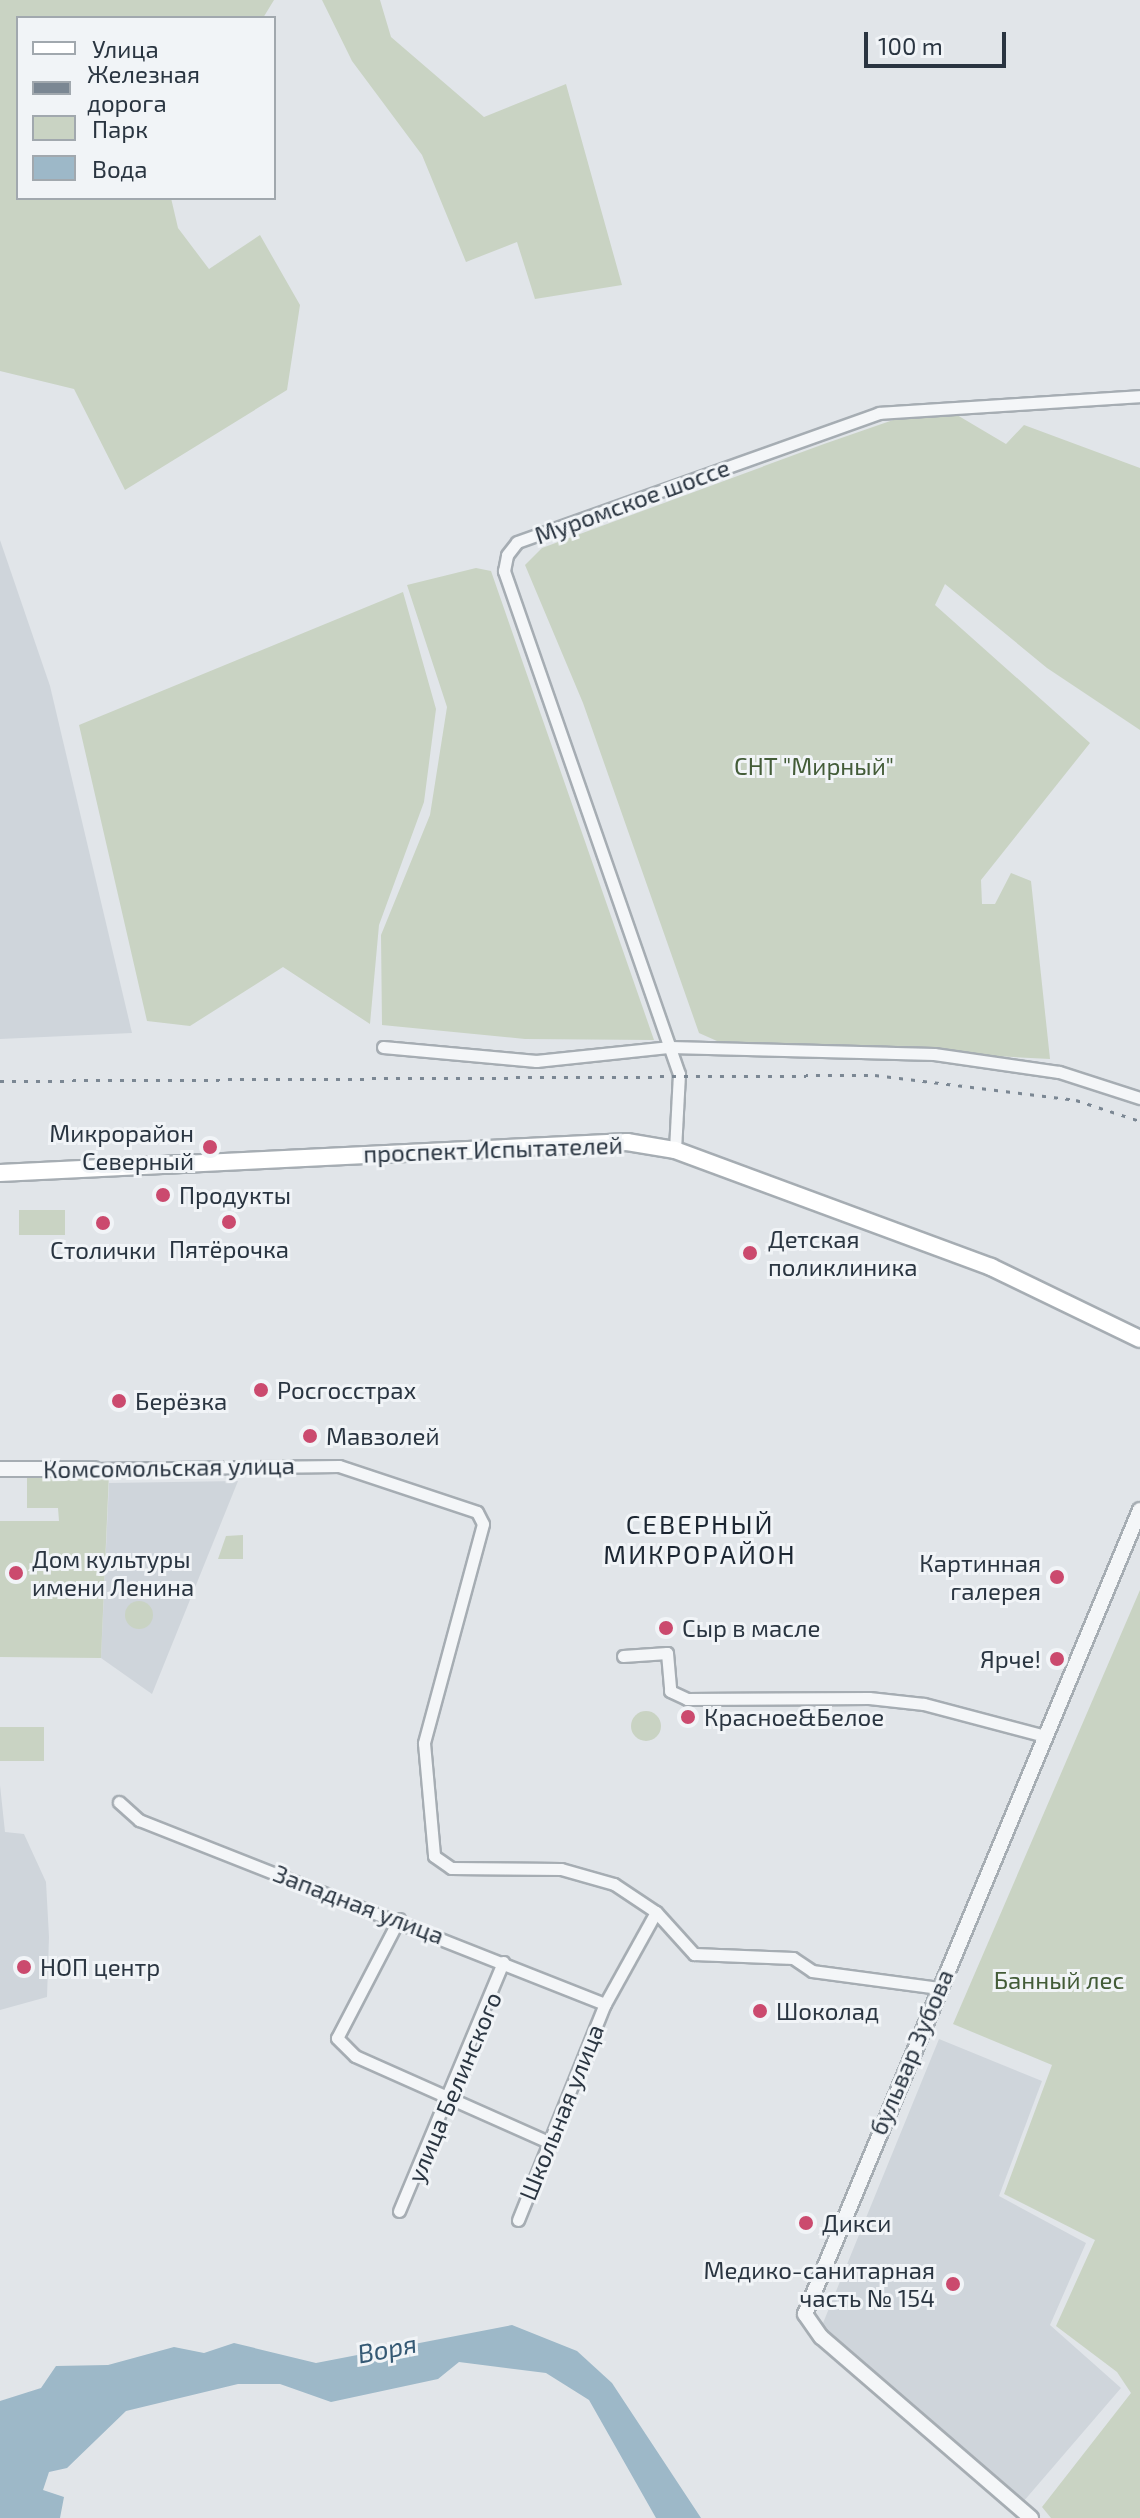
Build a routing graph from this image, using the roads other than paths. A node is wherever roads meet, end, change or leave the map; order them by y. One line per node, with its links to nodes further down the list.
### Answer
1 (1140, 396): 3 (street, Муромское шоссе)
2 (383, 1047): 3 (street)
3 (670, 1047): 4 (street); 5 (street, Муромское шоссе)
4 (1140, 1098)
5 (675, 1150): 6 (main road, проспект Испытателей); 7 (main road, проспект Испытателей)
6 (0, 1173)
7 (1140, 1339)
8 (0, 1469): 9 (street, Комсомольская улица)
9 (94, 1469): 14 (street, Комсомольская улица)
10 (1140, 1510): 12 (street, бульвар Зубова)
11 (623, 1656): 12 (street)
12 (1045, 1736): 17 (street, бульвар Зубова)
13 (119, 1802): 15 (street, Западная улица)
14 (656, 1912): 17 (street, Комсомольская улица); 18 (street, Школьная улица)
15 (399, 1919): 16 (street, Западная улица); 19 (street)
16 (503, 1962): 18 (street, Западная улица); 19 (street, улица Белинского)
17 (939, 1988): 23 (street, бульвар Зубова)
18 (605, 2004): 20 (street, Школьная улица)
19 (452, 2097): 20 (street); 21 (street, улица Белинского)
20 (548, 2142): 22 (street, Школьная улица)
21 (399, 2211)
22 (518, 2220)
23 (1031, 2518)

